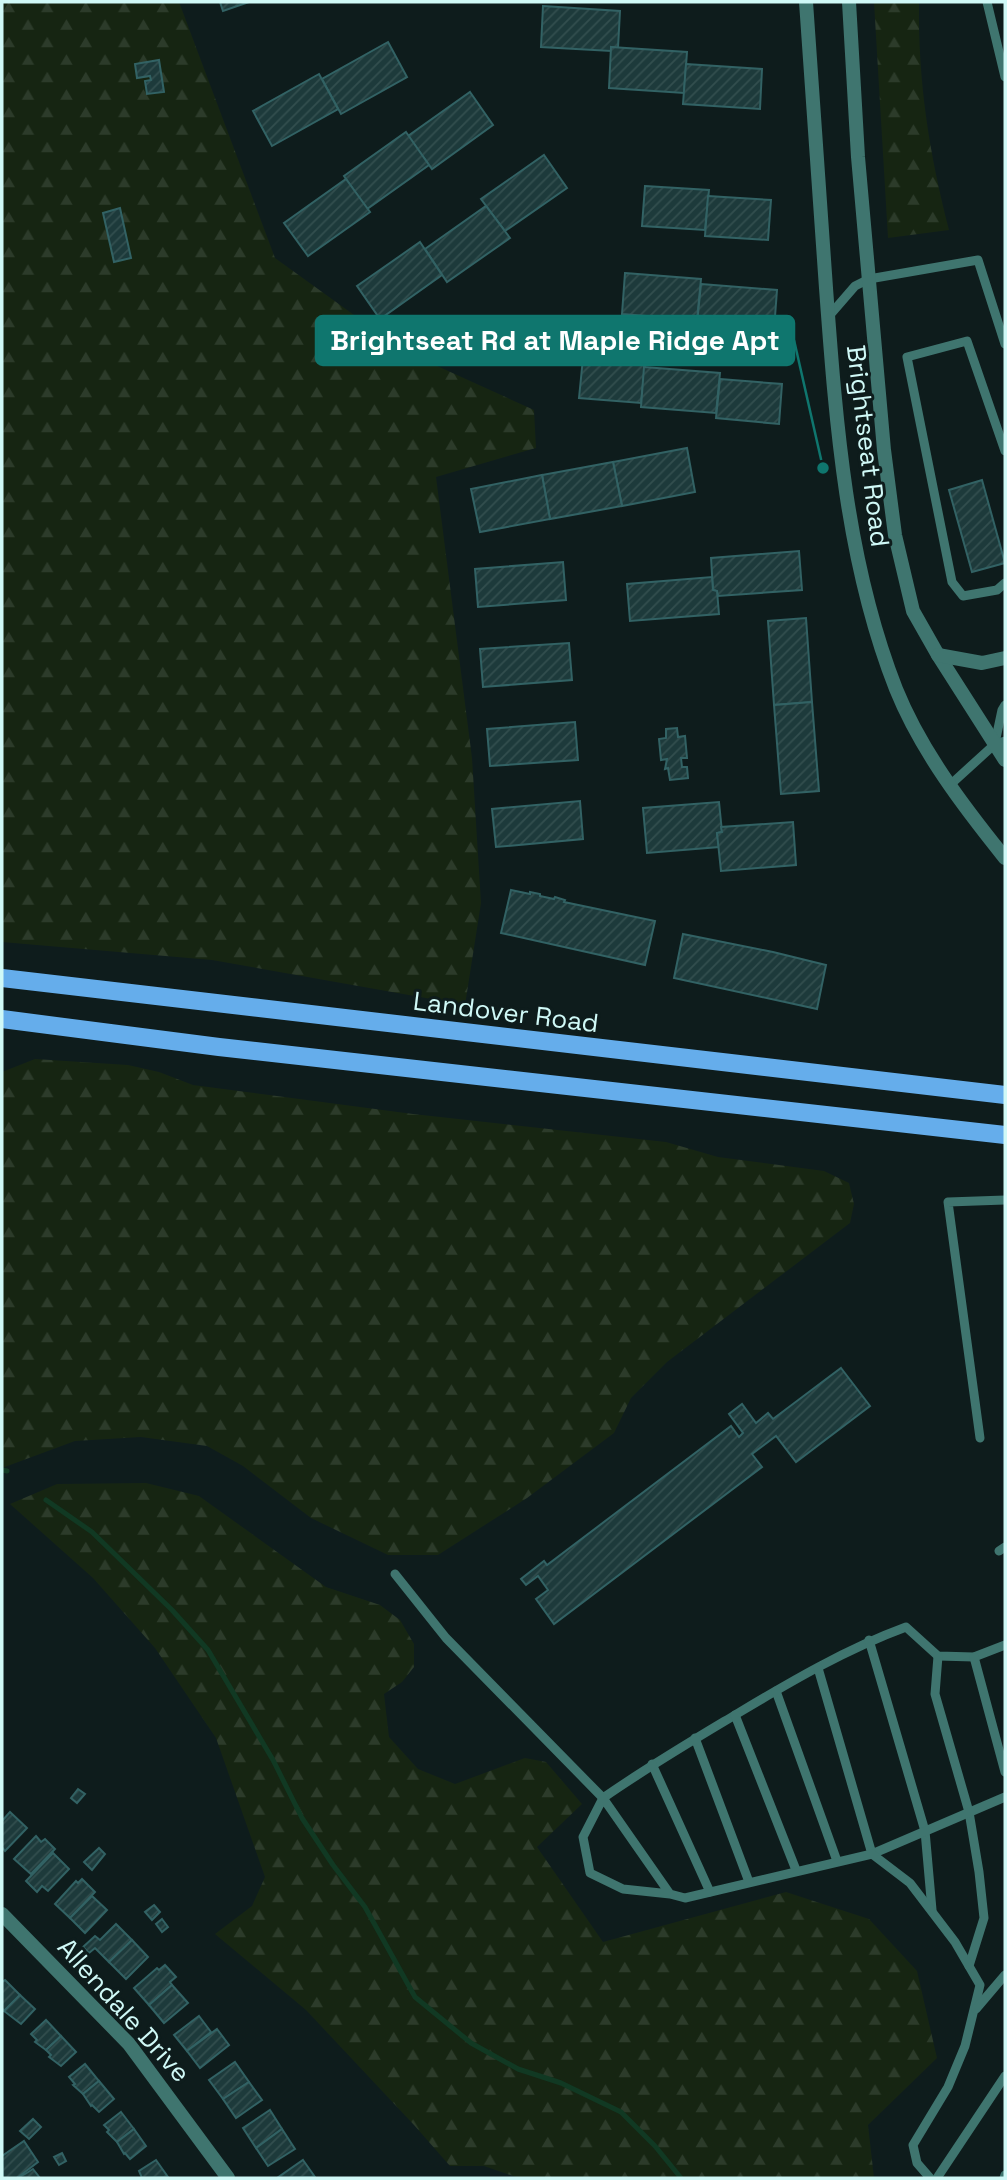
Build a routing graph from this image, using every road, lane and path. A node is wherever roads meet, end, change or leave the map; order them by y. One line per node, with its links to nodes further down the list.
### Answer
1 (806, 2): 6 (street, Brightseat Road)
2 (849, 2): 5 (street, Brightseat Road)
3 (987, 2): 4 (lane)
4 (1005, 77)
5 (869, 279): 6 (lane); 7 (lane); 10 (street, Brightseat Road)
6 (828, 317): 15 (street, Brightseat Road)
7 (1005, 344)
8 (1005, 452): 9 (lane)
9 (1005, 583)
10 (937, 655): 11 (street); 13 (street, Brightseat Road)
11 (1005, 658)
12 (1005, 705): 13 (lane)
13 (1000, 742): 14 (street, Brightseat Road); 15 (lane)
14 (1005, 760)
15 (950, 785): 16 (street, Brightseat Road)
16 (1005, 858)
17 (2, 978): 19 (main road, Landover Road)
18 (2, 1019): 20 (main road)
19 (1005, 1095)
20 (1005, 1135)
21 (1005, 1200): 22 (lane)
22 (980, 1438)
23 (395, 1574): 35 (lane)
24 (869, 1640): 26 (lane); 28 (lane); 37 (lane)
25 (1005, 1645): 27 (lane)
26 (938, 1656): 27 (lane); 36 (lane)
27 (974, 1657): 33 (lane)
28 (818, 1668): 29 (lane); 38 (lane)
29 (776, 1691): 30 (lane); 39 (lane)
30 (734, 1715): 31 (lane); 40 (lane)
31 (695, 1738): 32 (lane); 41 (lane)
32 (652, 1764): 35 (lane); 42 (lane)
33 (1005, 1772)
34 (1005, 1797): 36 (lane)
35 (603, 1798): 43 (lane); 43 (lane)
36 (968, 1812): 37 (lane); 46 (lane)
37 (925, 1831): 38 (lane); 44 (lane)
38 (872, 1854): 39 (lane); 44 (lane)
39 (836, 1861): 40 (lane)
40 (796, 1870): 41 (lane)
41 (749, 1882): 42 (lane)
42 (710, 1892): 43 (lane)
43 (670, 1894)
44 (932, 1912): 46 (lane)
45 (2, 1914): 50 (street, Allendale Drive)
46 (969, 1966): 48 (lane)
47 (1005, 1975): 48 (lane)
48 (973, 2013): 51 (lane)
49 (1005, 2076): 52 (lane)
50 (228, 2178)
51 (930, 2178)
52 (937, 2178)

